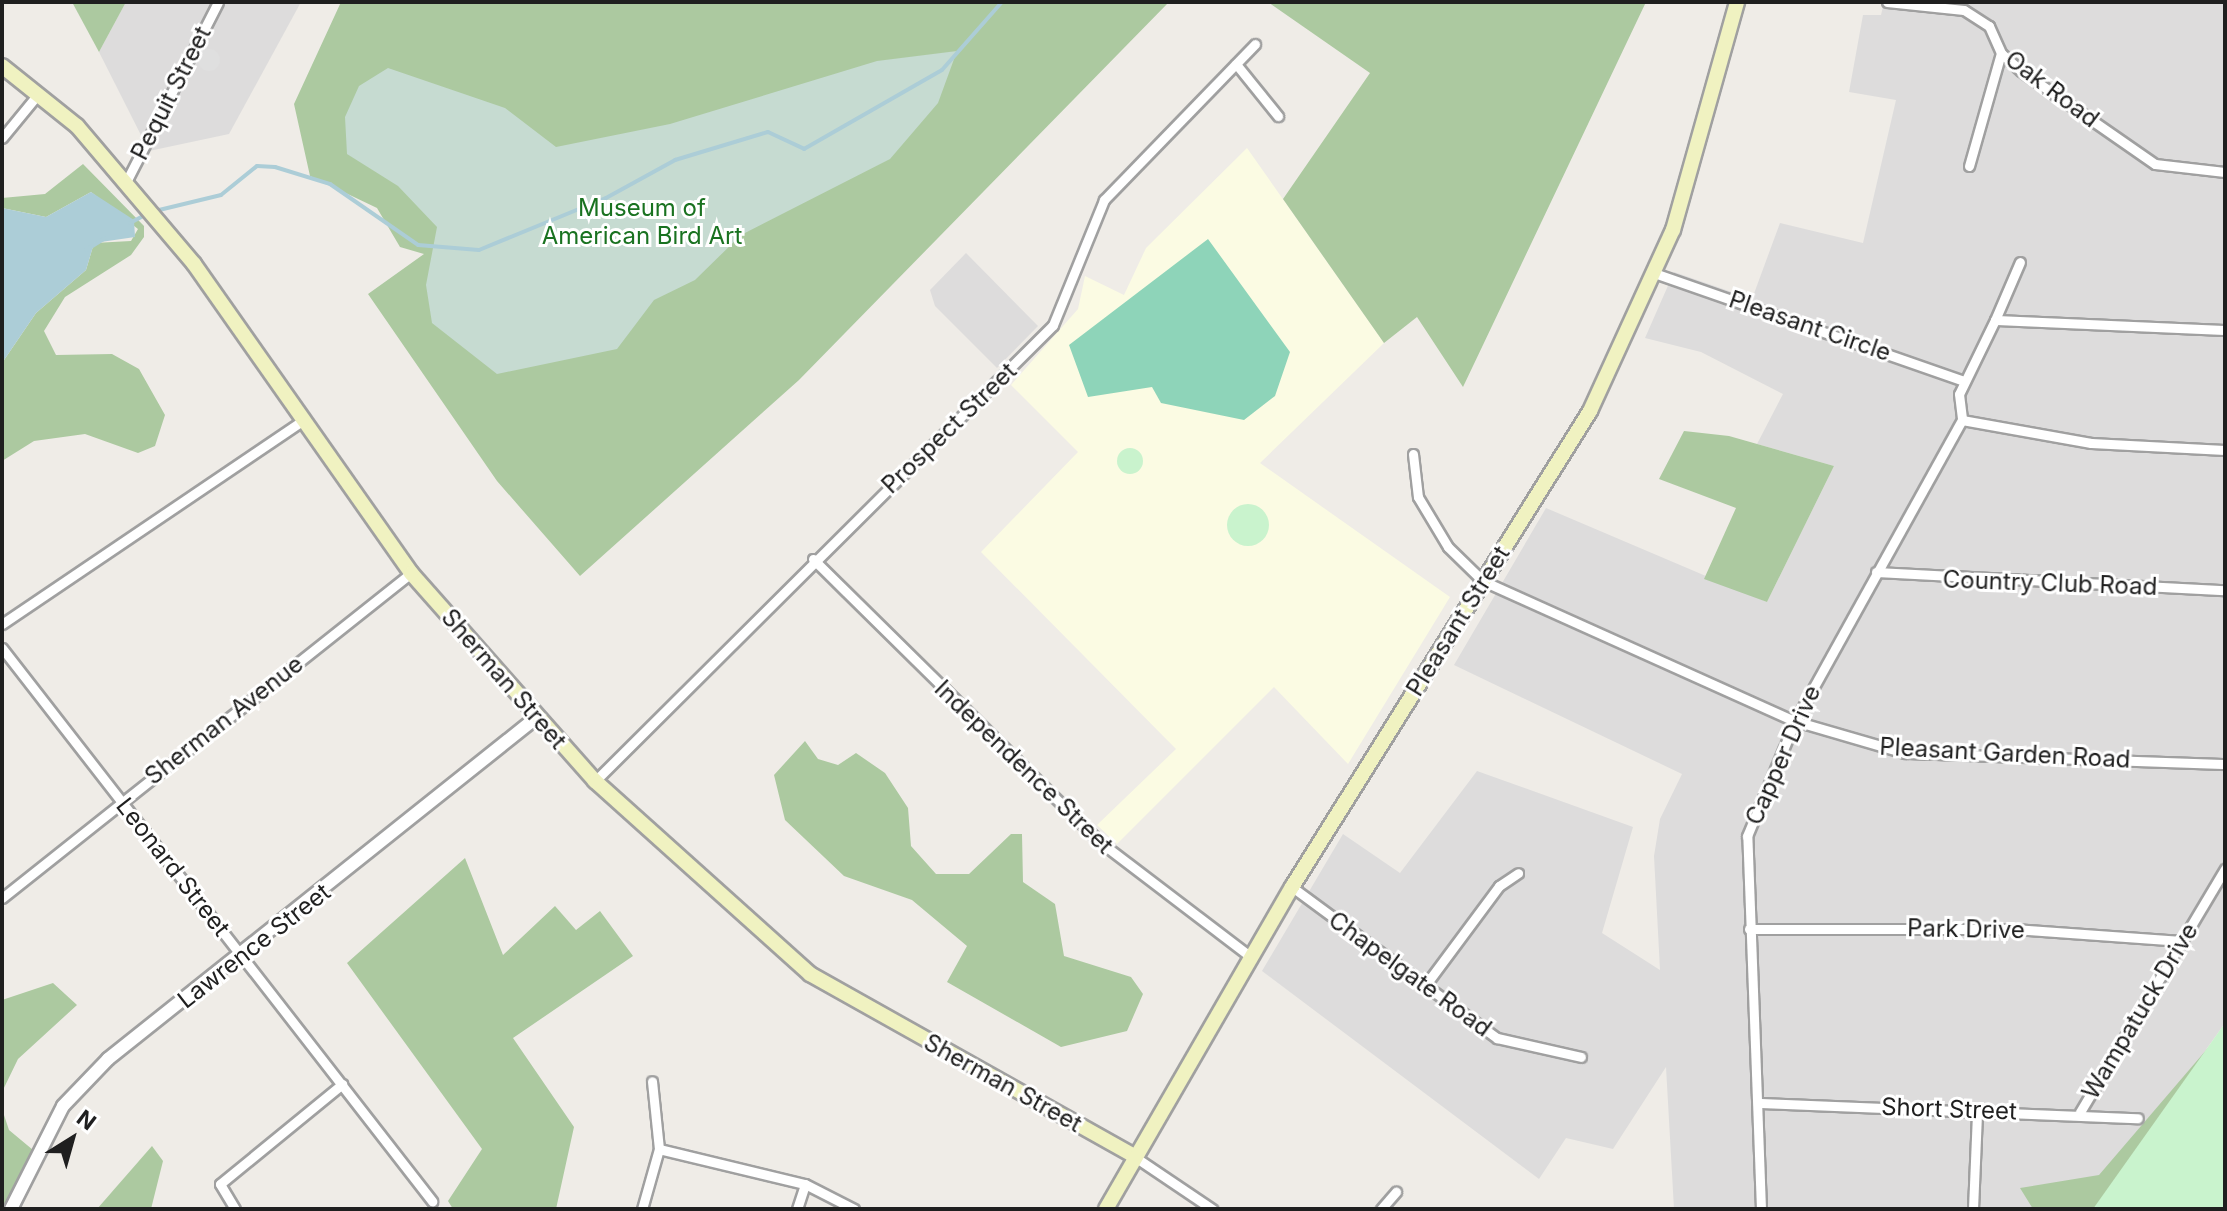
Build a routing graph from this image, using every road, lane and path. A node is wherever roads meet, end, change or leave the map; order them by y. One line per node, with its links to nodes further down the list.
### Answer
1 (218, 2): 13 (street, Pequit Street)
2 (1737, 2): 15 (main road, Pleasant Street)
3 (1887, 2): 5 (street, Oak Road)
4 (1255, 44): 6 (street, Prospect Street)
5 (2001, 53): 11 (street); 12 (street, Oak Road)
6 (1236, 64): 9 (street); 23 (street, Prospect Street)
7 (2, 66): 8 (main road, Sherman Street)
8 (39, 93): 10 (street); 13 (main road, Sherman Street)
9 (1278, 116)
10 (2, 138)
11 (1969, 166)
12 (2225, 172)
13 (125, 184): 19 (main road, Sherman Street)
14 (2020, 262): 16 (street)
15 (1657, 274): 18 (street, Pleasant Circle); 26 (main road, Pleasant Street)
16 (1995, 320): 17 (street); 18 (street)
17 (2225, 330)
18 (1961, 380): 20 (street)
19 (303, 420): 25 (main road, Sherman Street); 28 (street)
20 (1962, 420): 21 (street); 24 (street, Capper Drive)
21 (2225, 450)
22 (1413, 454): 26 (street)
23 (813, 559): 33 (street, Prospect Street); 42 (street, Independence Street)
24 (1876, 572): 27 (street, Country Club Road); 31 (street, Capper Drive)
25 (411, 573): 30 (main road, Sherman Street); 34 (street, Sherman Avenue)
26 (1483, 581): 31 (street, Pleasant Garden Road); 37 (main road, Pleasant Street)
27 (2225, 590)
28 (2, 624)
29 (2, 648): 34 (street, Leonard Street)
30 (537, 717): 33 (main road, Sherman Street); 41 (street, Lawrence Street)
31 (1795, 721): 32 (street, Pleasant Garden Road); 39 (street, Capper Drive)
32 (2225, 764)
33 (595, 781): 52 (main road, Sherman Street)
34 (122, 801): 38 (street, Sherman Avenue); 41 (street, Leonard Street)
35 (2225, 869): 40 (street, Wampatuck Drive)
36 (1518, 873): 43 (street)
37 (1292, 887): 42 (main road, Pleasant Street); 43 (street, Chapelgate Road)
38 (2, 898)
39 (1749, 929): 40 (street, Park Drive); 47 (street, Capper Drive)
40 (2182, 941): 49 (street, Wampatuck Drive)
41 (243, 956): 46 (street, Leonard Street); 56 (street, Lawrence Street)
42 (1251, 957): 52 (main road, Pleasant Street)
43 (1424, 987): 44 (street, Chapelgate Road)
44 (1581, 1057)
45 (652, 1081): 51 (street)
46 (342, 1084): 55 (street, Leonard Street); 57 (street)
47 (1759, 1103): 48 (street, Short Street); 64 (street, Capper Drive)
48 (1977, 1112): 49 (street, Short Street); 65 (street)
49 (2080, 1112): 50 (street, Short Street)
50 (2138, 1118)
51 (659, 1149): 53 (street); 58 (street)
52 (1132, 1155): 61 (main road, Pleasant Street); 62 (street)
53 (805, 1184): 59 (street); 60 (street)
54 (1396, 1192): 63 (street)
55 (432, 1201)
56 (11, 1209)
57 (235, 1209)
58 (642, 1209)
59 (797, 1209)
60 (854, 1209)
61 (1106, 1209)
62 (1212, 1209)
63 (1381, 1209)
64 (1761, 1209)
65 (1973, 1209)

